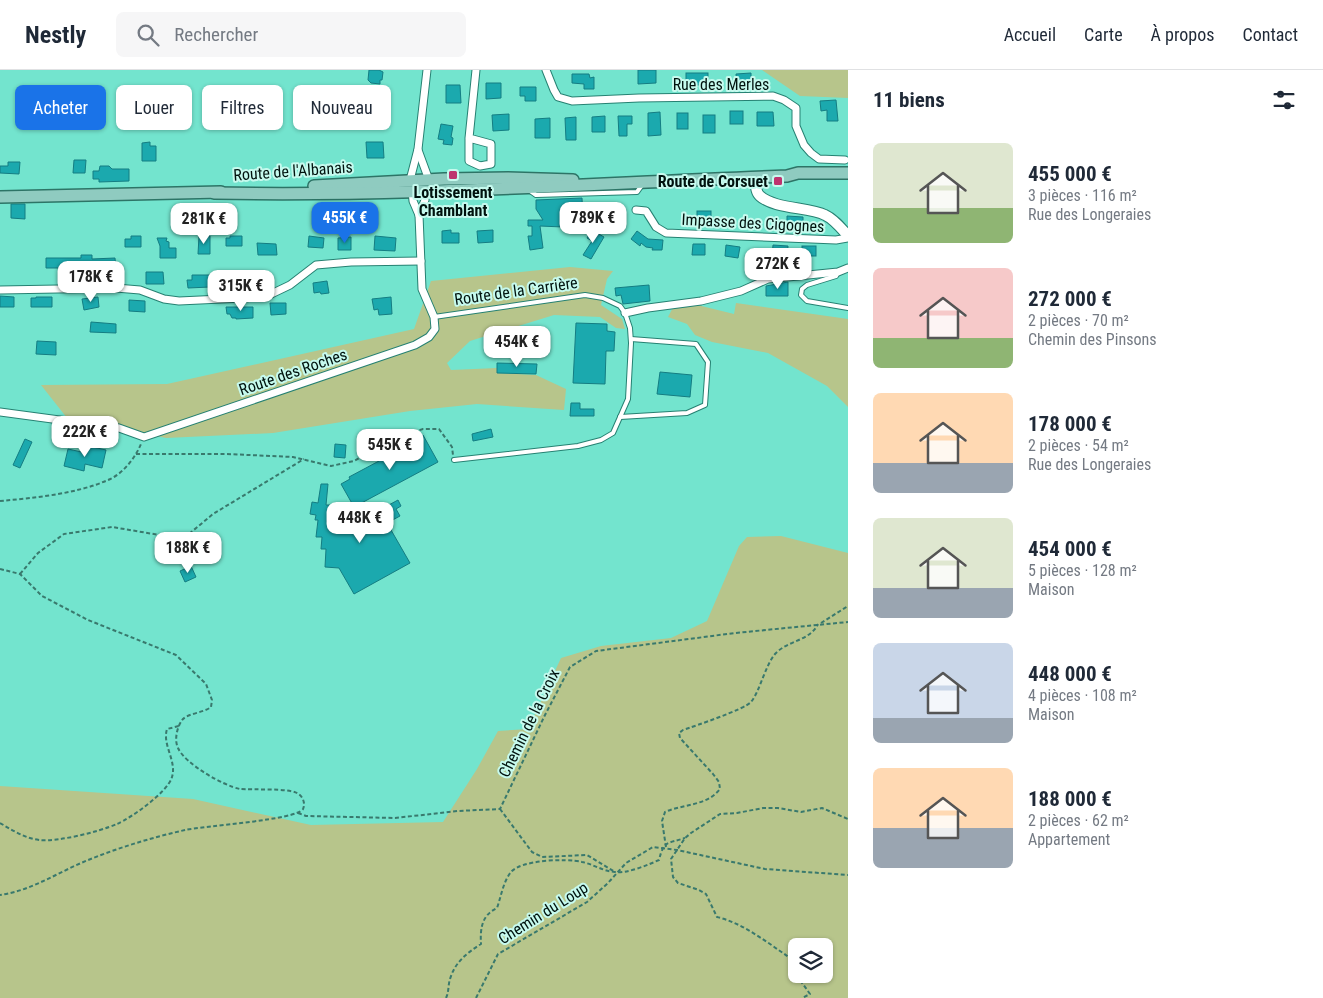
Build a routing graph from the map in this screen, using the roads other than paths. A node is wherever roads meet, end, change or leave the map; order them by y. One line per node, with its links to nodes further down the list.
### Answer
1 (428, 70): 5 (street)
2 (476, 70): 4 (street)
3 (546, 70): 6 (street, Rue des Merles)
4 (469, 138): 4 (street)
5 (418, 149): 13 (street); 13 (street)
6 (845, 160)
7 (848, 173): 8 (main road, Route de l'Albanais)
8 (786, 176): 9 (main road, Route de l'Albanais); 10 (main road, Route de l'Albanais)
9 (756, 177): 11 (main road, Route de l'Albanais); 19 (street)
10 (848, 180)
11 (644, 182): 12 (main road, Route de l'Albanais); 14 (lane)
12 (587, 184): 13 (main road, Route de l'Albanais); 14 (main road, Route de l'Albanais)
13 (418, 185): 14 (main road, Route de l'Albanais); 15 (main road, Route de l'Albanais); 15 (main road); 18 (street, Route de la Carrière); 18 (street, Route de la Carrière)
14 (524, 188)
15 (214, 193): 16 (main road, Route de l'Albanais)
16 (0, 197)
17 (636, 210): 19 (street, Impasse des Cigognes)
18 (419, 215): 20 (street, Route de la Carrière)
19 (848, 237)
20 (421, 261): 23 (street); 26 (street, Route de la Carrière)
21 (848, 268): 22 (street)
22 (838, 272): 24 (lane); 25 (street)
23 (0, 290)
24 (848, 308)
25 (625, 313): 26 (lane, Route de la Carrière); 27 (lane)
26 (434, 317): 28 (street, Route des Roches)
27 (631, 338): 29 (lane); 29 (lane)
28 (0, 412)
29 (620, 417): 30 (lane)
30 (454, 460)

